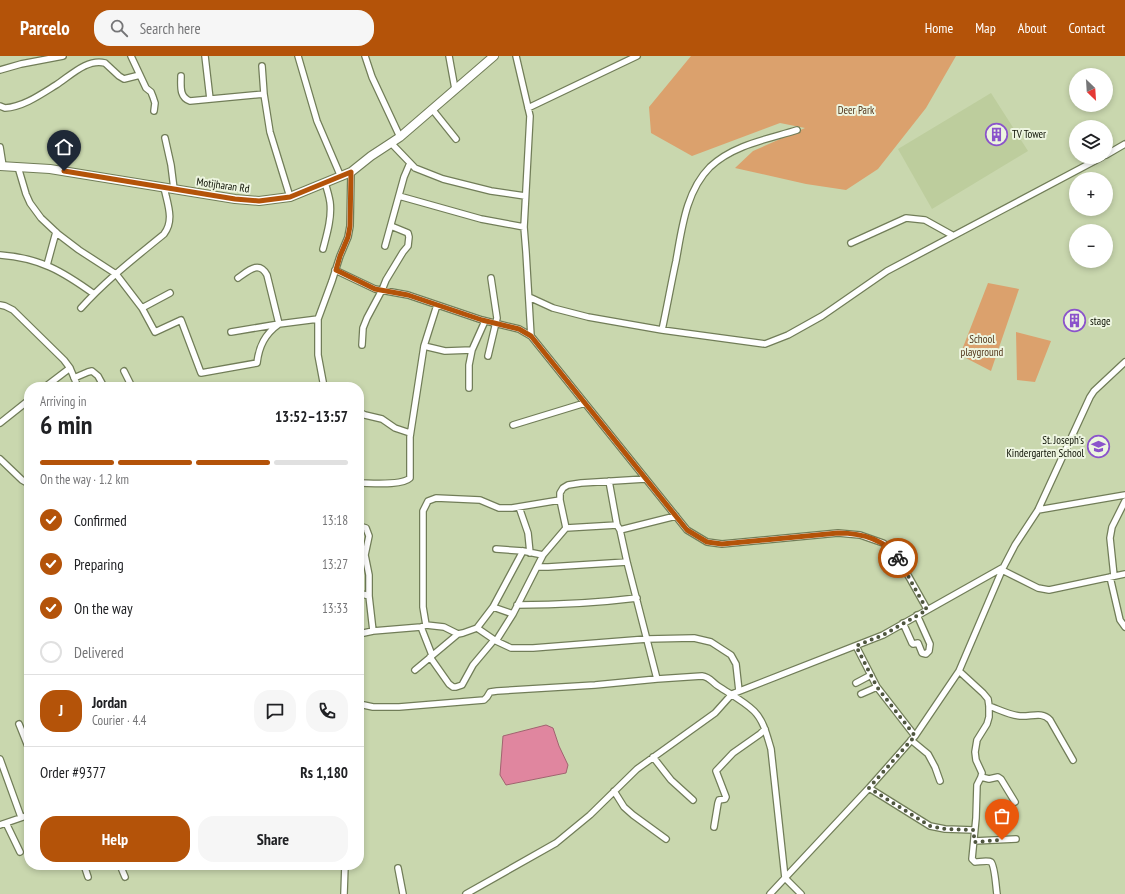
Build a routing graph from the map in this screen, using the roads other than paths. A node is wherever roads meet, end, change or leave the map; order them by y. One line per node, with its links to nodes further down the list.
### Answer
1 (62, 56): 13 (street)
2 (91, 56): 11 (street)
3 (131, 56): 14 (street)
4 (205, 56): 18 (street)
5 (298, 56): 36 (street)
6 (365, 56): 24 (street)
7 (448, 56): 16 (street)
8 (494, 56): 16 (main road, Motijharan Rd)
9 (516, 56): 20 (street)
10 (637, 56): 20 (street)
11 (92, 64): 14 (street); 19 (street)
12 (262, 66): 17 (street)
13 (0, 70)
14 (140, 75): 22 (street)
15 (181, 76): 18 (street)
16 (455, 89): 21 (main road, Motijharan Rd)
17 (264, 94): 18 (street); 42 (street)
18 (210, 99)
19 (0, 106)
20 (528, 108): 41 (street)
21 (432, 109): 24 (main road, Motijharan Rd); 26 (street)
22 (154, 110)
23 (797, 130): 68 (street)
24 (400, 136): 27 (main road, Motijharan Rd)
25 (165, 138): 39 (street)
26 (456, 139)
27 (391, 143): 31 (street); 35 (main road, Motijharan Rd)
28 (1125, 144): 30 (street)
29 (0, 147): 33 (street)
30 (1113, 151)
31 (410, 163): 40 (street); 41 (street)
32 (1089, 164): 46 (street)
33 (2, 166): 34 (main road, Motijharan Rd)
34 (18, 167): 38 (main road, Motijharan Rd); 45 (street)
35 (351, 172): 36 (main road, Motijharan Rd); 52 (street)
36 (341, 177): 37 (main road, Motijharan Rd)
37 (325, 183): 42 (main road, Motijharan Rd); 49 (street)
38 (164, 187): 39 (main road, Motijharan Rd); 53 (street)
39 (174, 189): 42 (main road, Motijharan Rd)
40 (400, 196): 43 (street); 44 (street)
41 (525, 196): 44 (street)
42 (290, 197)
43 (391, 226): 48 (street); 56 (street)
44 (524, 227): 59 (street)
45 (56, 232): 51 (street); 53 (street)
46 (952, 235): 47 (street); 68 (street)
47 (851, 243)
48 (385, 246)
49 (323, 249)
50 (0, 255): 51 (street)
51 (47, 265): 58 (street)
52 (336, 270): 56 (street); 64 (street)
53 (116, 274): 58 (street); 63 (street)
54 (238, 278): 66 (street)
55 (491, 278): 67 (street)
56 (382, 290): 61 (street); 71 (street)
57 (170, 293): 63 (street)
58 (94, 294): 62 (street)
59 (529, 297): 68 (street); 70 (street)
60 (0, 305): 76 (street)
61 (437, 305): 65 (street); 72 (street)
62 (81, 308)
63 (142, 308): 66 (street)
64 (318, 319): 66 (street); 83 (street)
65 (485, 320): 67 (street); 73 (street)
66 (279, 324): 69 (street)
67 (496, 324): 70 (street); 74 (street)
68 (662, 330)
69 (231, 332)
70 (531, 336): 85 (street)
71 (362, 345)
72 (424, 346): 73 (street); 90 (street)
73 (472, 350): 84 (street)
74 (488, 356)
75 (1125, 362): 100 (street)
76 (70, 368): 78 (street); 79 (street)
77 (124, 371): 82 (street)
78 (74, 378): 80 (street); 81 (street)
79 (52, 382)
80 (76, 382)
81 (101, 382)
82 (130, 382)
83 (323, 382)
84 (469, 388)
85 (584, 403): 89 (street); 92 (street)
86 (24, 404): 88 (street)
87 (364, 414): 90 (street)
88 (0, 423)
89 (513, 425)
90 (410, 433): 95 (street)
91 (0, 459): 93 (street)
92 (645, 479): 94 (street); 101 (street)
93 (24, 481)
94 (609, 481): 97 (street); 102 (street)
95 (364, 483)
96 (1125, 495): 100 (street)
97 (560, 500): 99 (street); 104 (street)
98 (1125, 501): 114 (street)
99 (519, 507): 108 (street); 124 (street)
100 (1038, 510): 112 (street)
101 (676, 516): 105 (street); 120 (street)
102 (617, 525): 104 (street); 105 (street)
103 (364, 527): 116 (street)
104 (566, 528): 109 (street)
105 (620, 530): 110 (street)
106 (496, 549): 107 (street)
107 (523, 551): 108 (street); 119 (street)
108 (530, 553): 109 (street)
109 (543, 556): 111 (street)
110 (627, 562): 111 (street); 117 (street)
111 (537, 567): 118 (street)
112 (1002, 569): 114 (street); 120 (street); 135 (street)
113 (1125, 574): 114 (street)
114 (1112, 577): 125 (street)
115 (364, 594): 116 (street)
116 (369, 596): 127 (street)
117 (637, 598): 118 (street); 130 (street)
118 (517, 605): 121 (street)
119 (493, 607): 121 (street); 126 (street)
120 (927, 610): 122 (street)
121 (513, 614): 131 (street)
122 (917, 615): 123 (street); 123 (street)
123 (903, 623): 132 (street)
124 (423, 626): 127 (street); 129 (street); 133 (street)
125 (1125, 627)
126 (477, 628): 129 (street); 131 (street)
127 (373, 631): 128 (street)
128 (364, 633)
129 (458, 634): 133 (street)
130 (647, 639): 131 (street); 137 (street); 140 (street)
131 (495, 641): 133 (street)
132 (856, 646): 136 (street); 140 (street)
133 (431, 656): 134 (street)
134 (415, 670)
135 (959, 671): 144 (street); 148 (street)
136 (871, 675): 138 (street); 139 (street)
137 (658, 679): 141 (street); 143 (street)
138 (856, 683)
139 (877, 687): 142 (street); 148 (street)
140 (739, 691): 141 (street)
141 (732, 694): 146 (street); 149 (street)
142 (861, 694)
143 (364, 705)
144 (988, 706): 151 (street); 152 (street)
145 (19, 724): 147 (street)
146 (765, 729): 162 (street); 174 (street)
147 (24, 736)
148 (913, 738): 153 (street); 154 (street)
149 (653, 757): 155 (street); 156 (street)
150 (0, 759): 159 (street)
151 (1073, 760)
152 (981, 777): 157 (street); 163 (street)
153 (940, 782)
154 (869, 788): 163 (street); 174 (street)
155 (614, 791): 164 (street); 175 (street)
156 (693, 800)
157 (1015, 802)
158 (24, 817): 159 (street)
159 (21, 818): 160 (street)
160 (6, 823): 161 (street); 167 (street)
161 (0, 825)
162 (714, 827)
163 (974, 830): 166 (street)
164 (666, 839)
165 (1016, 839): 166 (street)
166 (974, 842): 181 (street)
167 (20, 852)
168 (398, 868): 177 (street)
169 (86, 870): 172 (street)
170 (122, 870): 173 (street)
171 (345, 870): 176 (street)
172 (88, 877)
173 (125, 877)
174 (785, 878): 179 (street); 180 (street)
175 (476, 891): 178 (street)
176 (344, 894)
177 (403, 894)
178 (466, 894)
179 (770, 894)
180 (801, 894)
181 (997, 894)

